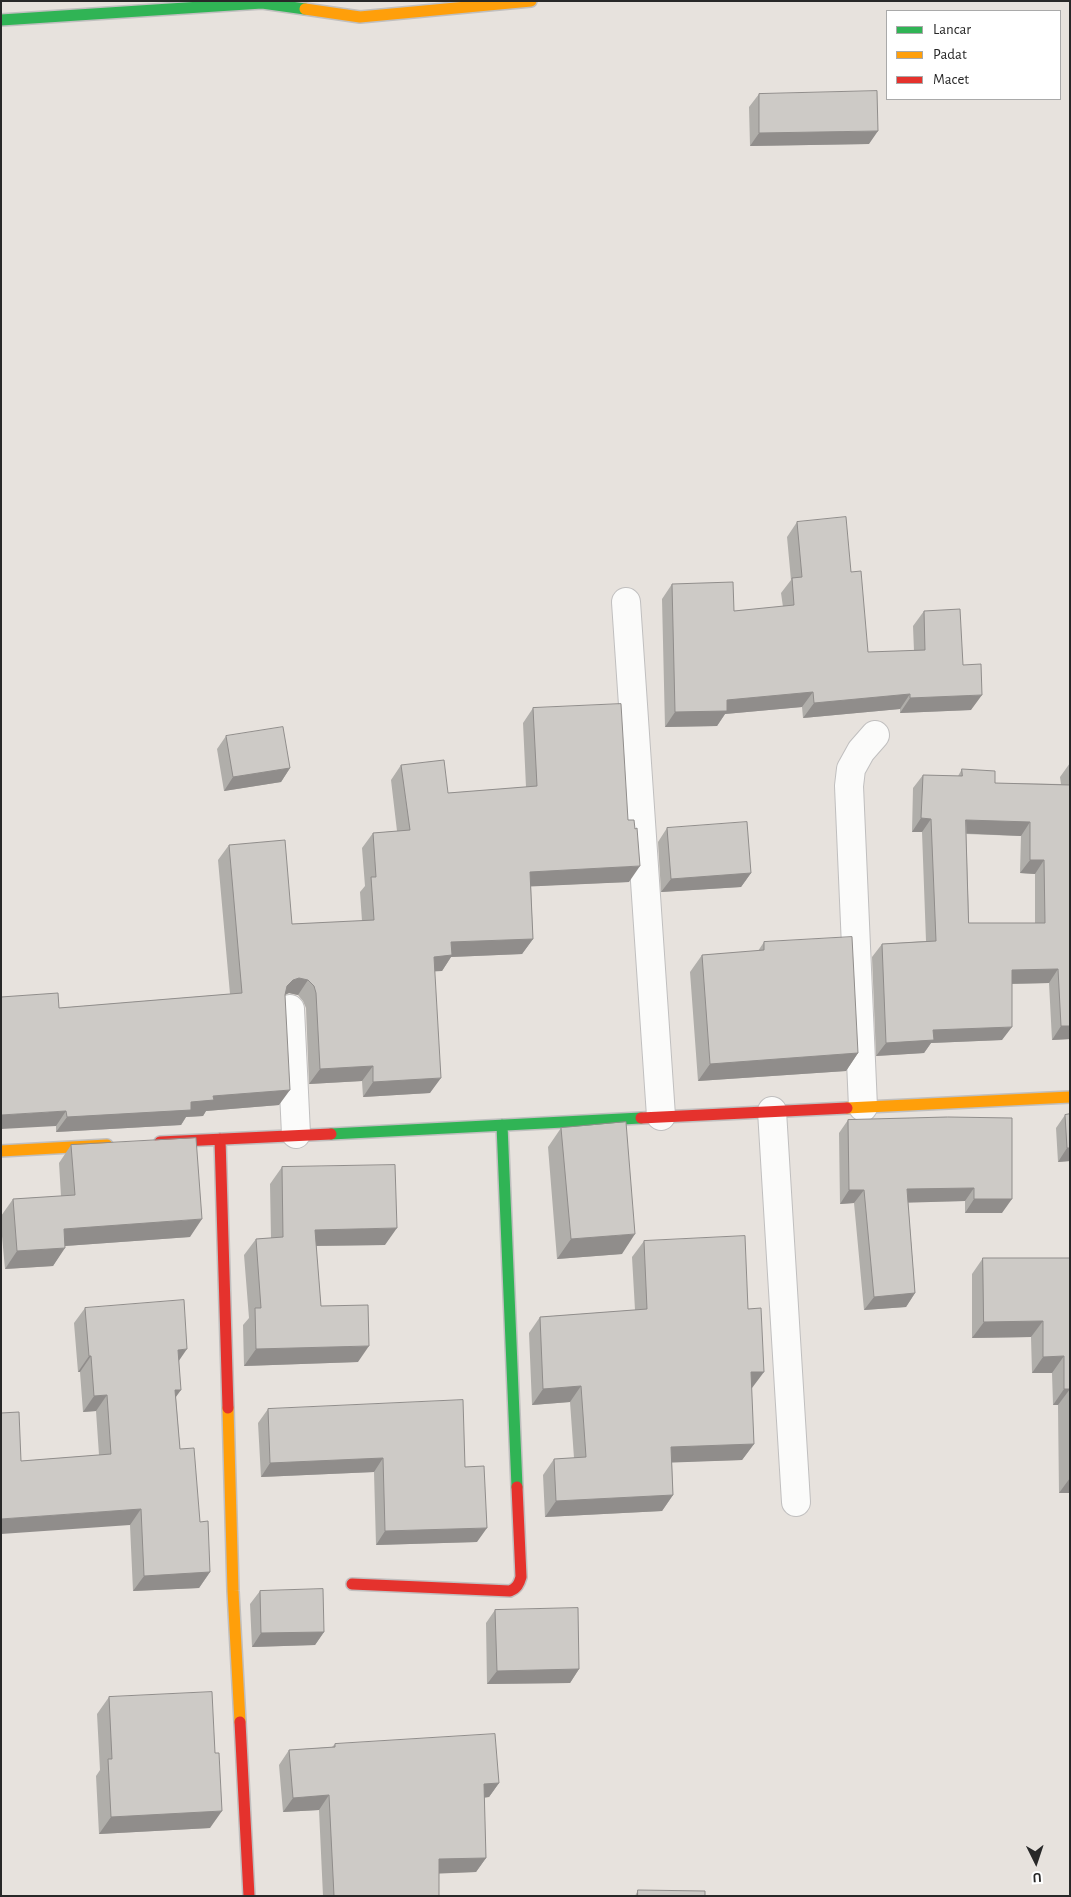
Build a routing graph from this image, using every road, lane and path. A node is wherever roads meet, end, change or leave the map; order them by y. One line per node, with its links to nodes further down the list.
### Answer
1 (531, 1): 2 (street)
2 (1, 20)
3 (626, 602): 9 (street)
4 (875, 735): 7 (street)
5 (290, 1009): 11 (street)
6 (1070, 1097): 7 (street)
7 (863, 1107): 8 (street)
8 (772, 1111): 9 (street); 16 (street)
9 (661, 1116): 10 (street)
10 (502, 1125): 11 (street); 17 (street)
11 (296, 1134): 12 (street)
12 (220, 1139): 13 (street); 18 (street)
13 (151, 1142)
14 (121, 1144): 15 (street)
15 (1, 1151)
16 (796, 1502)
17 (352, 1584)
18 (250, 1896)

